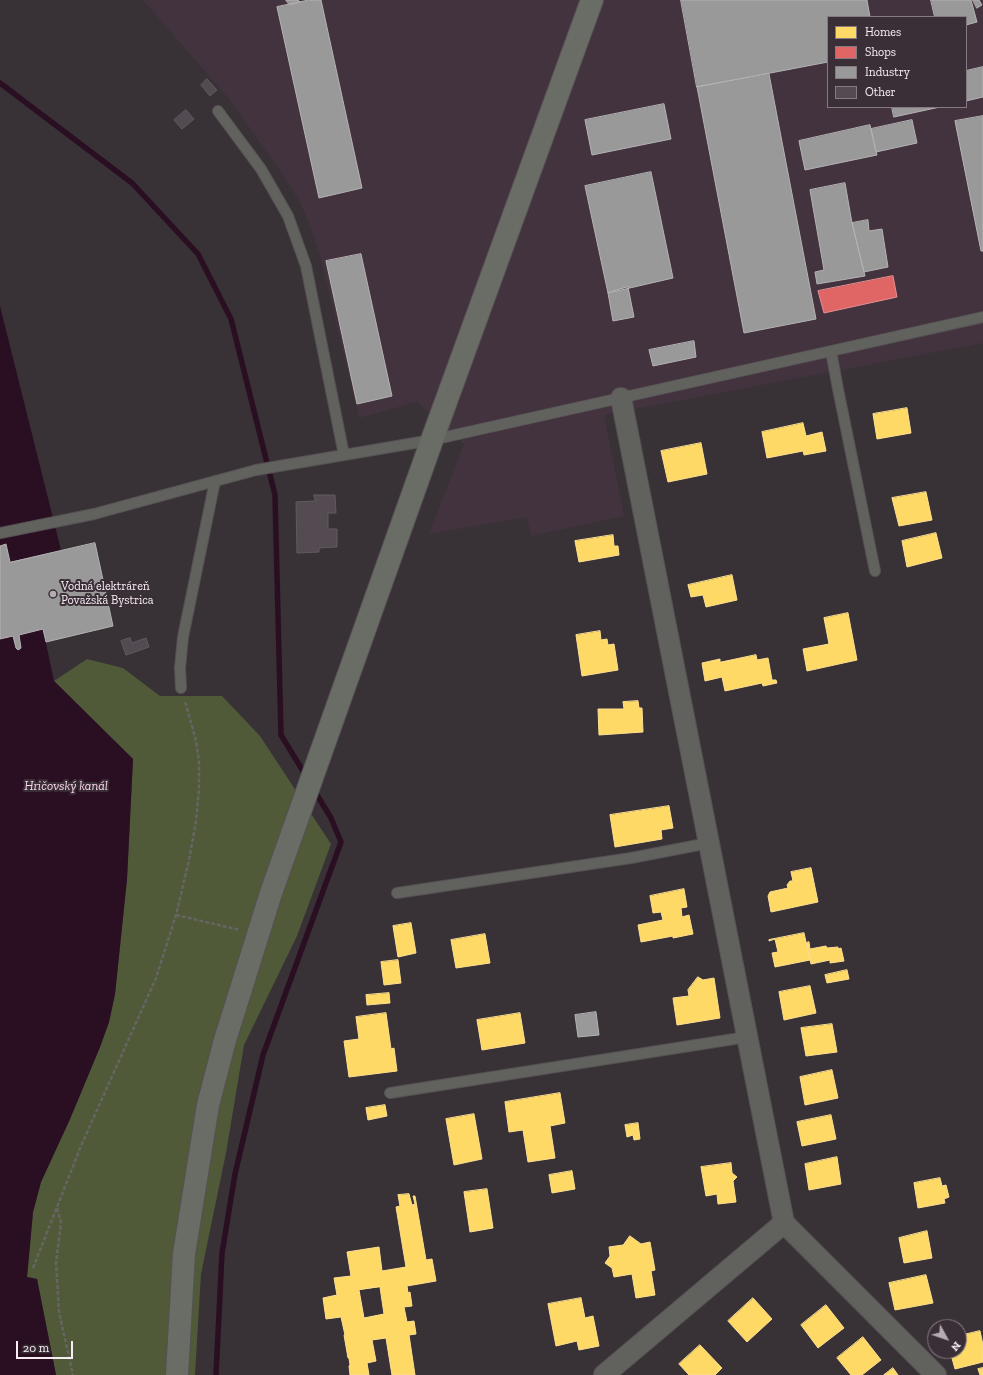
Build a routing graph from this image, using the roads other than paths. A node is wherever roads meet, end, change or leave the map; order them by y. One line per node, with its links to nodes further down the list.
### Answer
1 (592, 0): 6 (main road)
2 (218, 111): 7 (lane)
3 (983, 317): 4 (lane)
4 (832, 350): 5 (lane); 10 (lane)
5 (620, 398): 6 (lane); 12 (street)
6 (432, 440): 7 (lane); 17 (main road)
7 (344, 455): 8 (lane)
8 (215, 482): 9 (lane); 11 (lane)
9 (0, 533)
10 (875, 571)
11 (181, 688)
12 (709, 843): 13 (lane); 14 (street)
13 (397, 893)
14 (747, 1037): 15 (lane); 16 (street)
15 (390, 1094)
16 (784, 1223): 18 (street); 19 (street)
17 (177, 1375)
18 (604, 1375)
19 (936, 1375)

